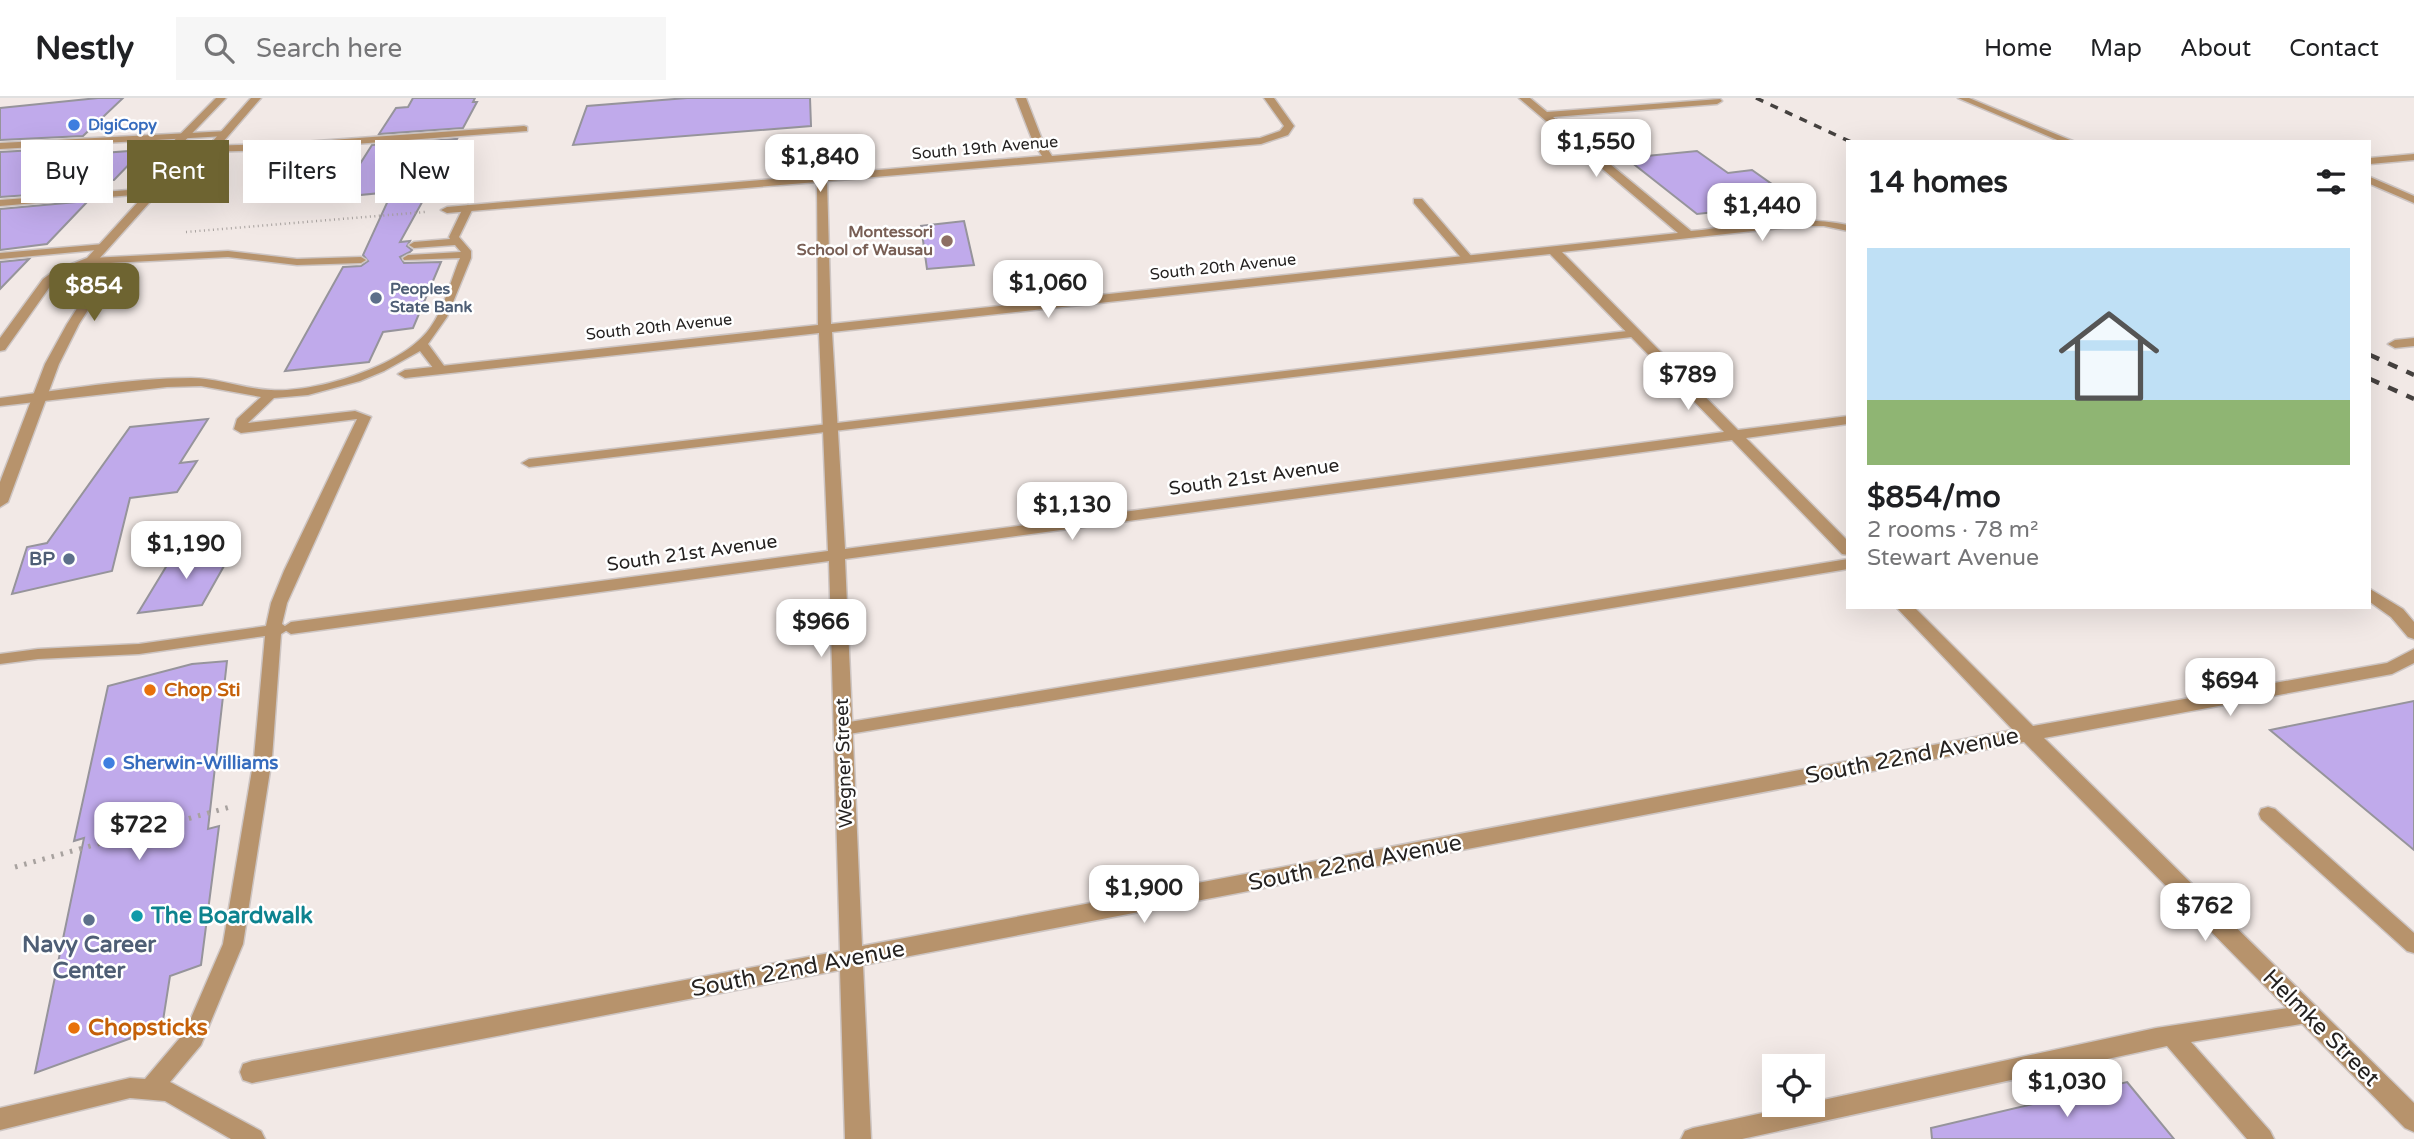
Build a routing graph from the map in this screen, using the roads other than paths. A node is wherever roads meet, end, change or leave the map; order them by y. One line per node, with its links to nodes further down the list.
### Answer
1 (256, 98): 10 (street)
2 (1021, 98): 18 (street)
3 (1269, 98): 18 (street, South 19th Avenue)
4 (1524, 98): 8 (street)
5 (1962, 98): 14 (lane)
6 (219, 99): 11 (street)
7 (1717, 101): 8 (street)
8 (1546, 115): 30 (street)
9 (524, 129): 16 (lane)
10 (225, 133): 11 (lane); 13 (street)
11 (182, 137): 12 (street); 15 (lane)
12 (179, 140)
13 (219, 140)
14 (2066, 140)
15 (0, 146)
16 (229, 148)
17 (2414, 157): 19 (street)
18 (1049, 159): 20 (street, South 19th Avenue)
19 (2371, 161)
20 (822, 178): 27 (street, South 19th Avenue); 39 (street, Wegner Street)
21 (2371, 180): 23 (street)
22 (127, 193): 25 (lane)
23 (2414, 200)
24 (1418, 201): 37 (lane)
25 (0, 203)
26 (144, 203): 31 (street)
27 (468, 208): 28 (street, South 19th Avenue); 32 (lane)
28 (447, 210)
29 (1842, 226): 30 (street, South 20th Avenue)
30 (1688, 235): 33 (street, South 20th Avenue)
31 (104, 247): 35 (lane); 38 (street)
32 (463, 248): 34 (lane); 43 (lane)
33 (1553, 250): 37 (street, South 20th Avenue); 40 (street)
34 (411, 252)
35 (0, 256)
36 (362, 256): 38 (lane)
37 (1468, 259): 39 (street, South 20th Avenue)
38 (91, 261): 44 (street); 48 (street)
39 (825, 327): 45 (street, South 20th Avenue); 51 (street, Wegner Street)
40 (1636, 334): 51 (lane); 52 (street)
41 (2414, 342): 42 (street)
42 (2395, 344)
43 (422, 345): 45 (lane); 47 (lane)
44 (0, 347)
45 (440, 370): 46 (street, South 20th Avenue)
46 (405, 374)
47 (271, 394): 48 (lane); 62 (lane)
48 (37, 397): 49 (lane); 54 (street)
49 (0, 402)
50 (1846, 419): 52 (street, South 21st Avenue)
51 (832, 429): 53 (lane); 56 (street, Wegner Street)
52 (1735, 435): 55 (street); 56 (street, South 21st Avenue)
53 (529, 463)
54 (0, 502)
55 (1846, 548)
56 (836, 555): 60 (street, South 21st Avenue); 65 (street, Wegner Street)
57 (1846, 564): 65 (lane)
58 (2371, 595): 61 (street)
59 (1906, 609): 66 (street, Helmke Street)
60 (291, 628): 62 (lane)
61 (2411, 629)
62 (273, 631): 64 (lane); 73 (lane)
63 (2414, 655): 66 (street, South 22nd Avenue)
64 (0, 659)
65 (843, 729): 69 (street, Wegner Street)
66 (2029, 734): 69 (street, South 22nd Avenue); 70 (street, Helmke Street)
67 (2268, 814): 68 (lane)
68 (2414, 945)
69 (852, 959): 72 (street, South 22nd Avenue); 77 (street, Wegner Street)
70 (2307, 1014): 71 (lane); 75 (street, Helmke Street)
71 (2171, 1035): 78 (lane); 79 (lane)
72 (252, 1072)
73 (150, 1089): 74 (lane); 76 (lane)
74 (0, 1119)
75 (2414, 1120)
76 (253, 1139)
77 (858, 1139)
78 (1693, 1139)
79 (2262, 1139)

